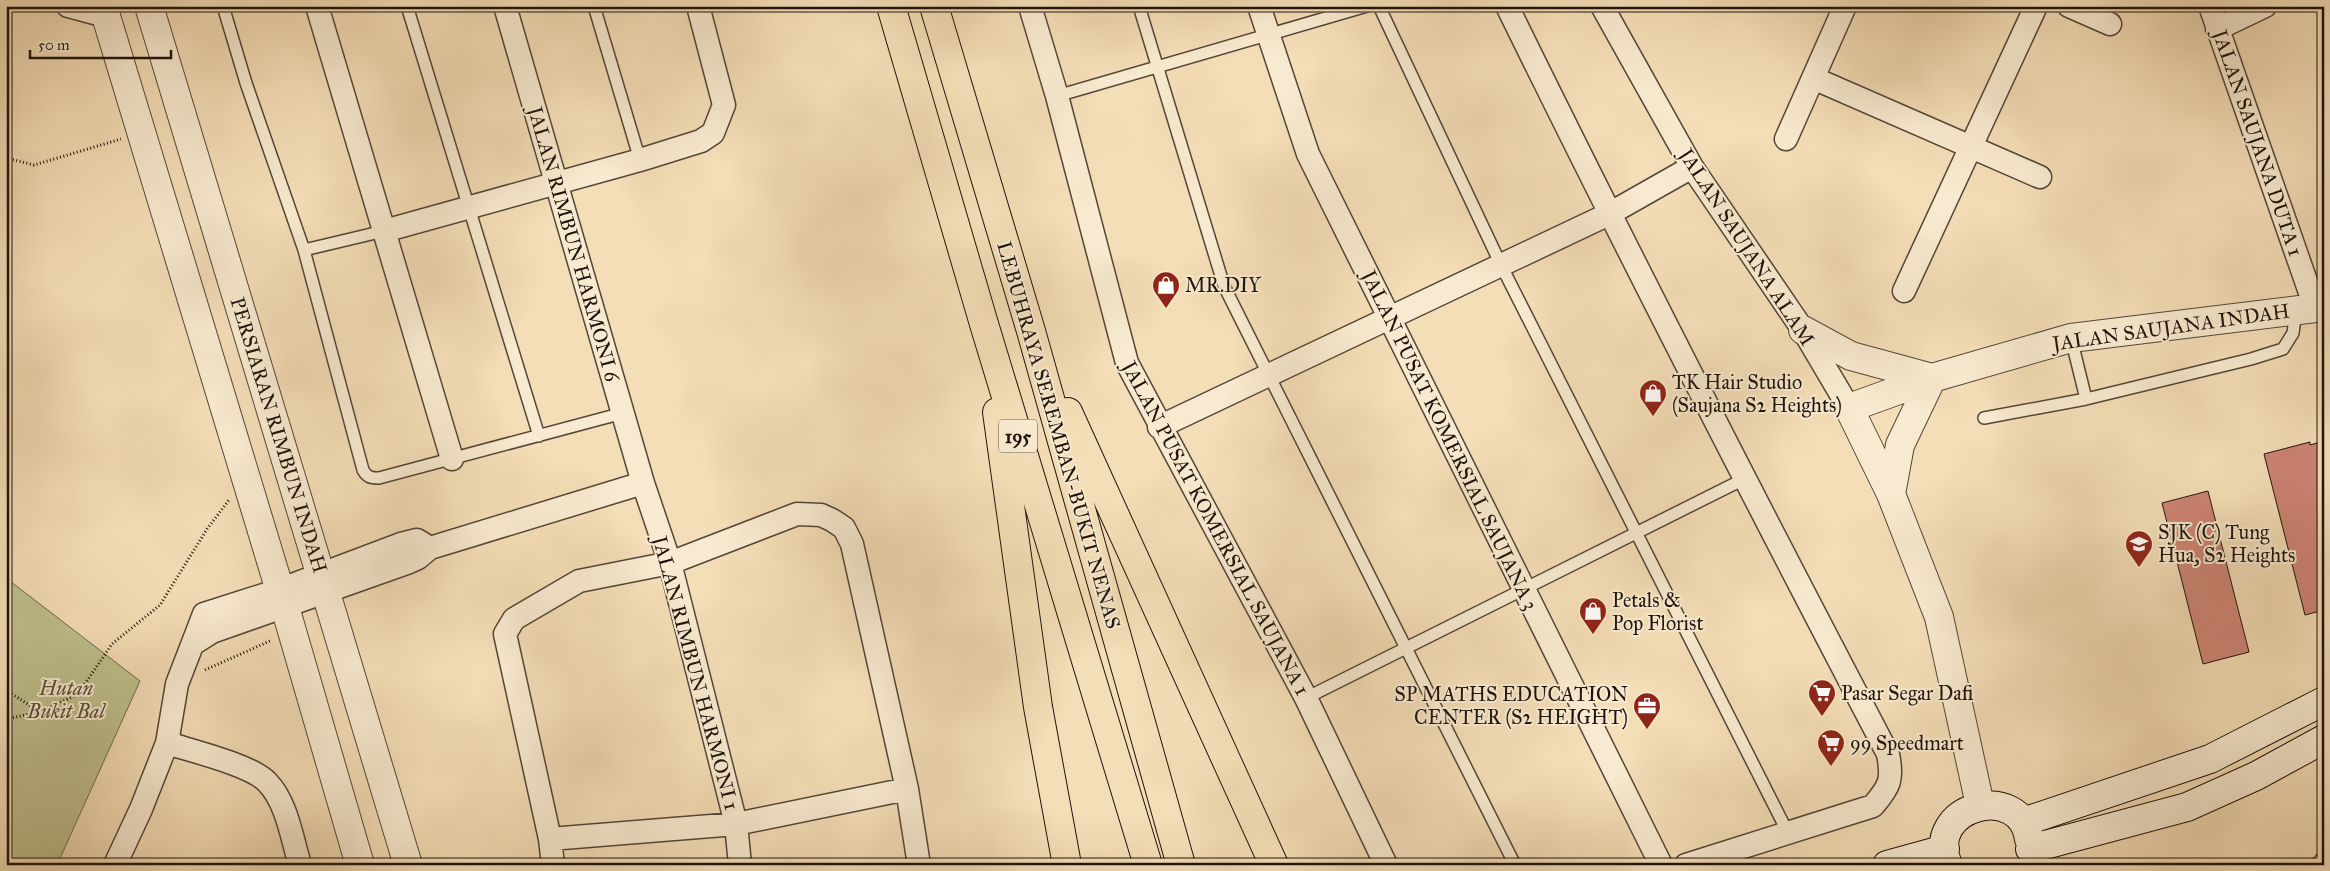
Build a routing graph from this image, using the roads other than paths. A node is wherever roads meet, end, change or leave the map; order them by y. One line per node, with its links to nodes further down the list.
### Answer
1 (68, 6): 24 (street)
2 (149, 6): 63 (street, PERSIARAN RIMBUN INDAH)
3 (236, 6): 23 (lane)
4 (317, 6): 39 (street)
5 (407, 6): 37 (lane)
6 (505, 6): 36 (street, JALAN RIMBUN HARMONI 6)
7 (594, 6): 33 (lane)
8 (698, 6): 33 (street)
9 (891, 6): 45 (highway, LEBUHRAYA SEREMBAN-BUKIT NENAS / 195)
10 (934, 6): 47 (highway, LEBUHRAYA SEREMBAN-BUKIT NENAS / 195)
11 (1030, 6): 30 (street, JALAN PUSAT KOMERSIAL SAUJANA 1)
12 (1139, 6): 28 (lane)
13 (1259, 6): 27 (street, JALAN PUSAT KOMERSIAL SAUJANA 3)
14 (1367, 6): 27 (lane)
15 (1379, 6): 41 (lane)
16 (1507, 6): 38 (street)
17 (1602, 6): 34 (street, JALAN SAUJANA ALAM)
18 (1845, 6): 29 (street)
19 (2036, 6): 32 (street)
20 (2069, 6): 25 (street)
21 (2210, 6): 26 (street, JALAN SAUJANA DUTA 1)
22 (2265, 6): 26 (street)
23 (223, 8): 40 (lane)
24 (104, 11): 65 (street)
25 (2110, 24)
26 (2218, 29): 43 (street, JALAN SAUJANA DUTA 1)
27 (1268, 35): 28 (lane); 44 (street, JALAN PUSAT KOMERSIAL SAUJANA 3)
28 (1157, 67): 30 (lane); 49 (lane)
29 (1813, 78): 31 (street); 32 (street)
30 (1057, 96): 55 (street, JALAN PUSAT KOMERSIAL SAUJANA 1)
31 (1786, 139)
32 (1971, 147): 35 (street); 42 (street)
33 (640, 160): 36 (street)
34 (1692, 167): 38 (street); 46 (street, JALAN SAUJANA ALAM)
35 (2040, 177)
36 (556, 183): 37 (street); 53 (street, JALAN RIMBUN HARMONI 6)
37 (469, 208): 39 (street); 56 (lane)
38 (1609, 214): 41 (street); 58 (street)
39 (384, 231): 40 (lane); 57 (street)
40 (304, 250): 57 (lane)
41 (1501, 265): 44 (street); 61 (lane)
42 (1904, 291)
43 (2312, 308): 48 (street, JALAN SAUJANA INDAH); 51 (lane)
44 (1389, 318): 49 (street); 64 (street, JALAN PUSAT KOMERSIAL SAUJANA 3)
45 (984, 324): 86 (highway); 87 (highway, LEBUHRAYA SEREMBAN-BUKIT NENAS / 195)
46 (1803, 330): 50 (street); 52 (street, JALAN SAUJANA ALAM)
47 (1031, 331): 88 (highway, LEBUHRAYA SEREMBAN-BUKIT NENAS / 195); 89 (highway)
48 (2071, 338): 50 (street, JALAN SAUJANA INDAH); 51 (lane)
49 (1269, 375): 55 (street); 66 (lane)
50 (1932, 378): 52 (street, JALAN SAUJANA INDAH); 60 (street)
51 (2086, 399): 54 (lane)
52 (1849, 408): 60 (street, JALAN SAUJANA ALAM)
53 (623, 413): 56 (lane); 59 (street, JALAN RIMBUN HARMONI 6)
54 (1984, 418)
55 (1159, 427): 67 (street, JALAN PUSAT KOMERSIAL SAUJANA 1)
56 (540, 436): 57 (lane)
57 (452, 459)
58 (1744, 479): 61 (lane); 75 (street)
59 (644, 483): 62 (street, JALAN RIMBUN HARMONI 1); 63 (street)
60 (1892, 494): 72 (street, JALAN SAUJANA ALAM)
61 (1638, 532): 64 (lane); 75 (lane)
62 (670, 563): 71 (street); 74 (street, JALAN RIMBUN HARMONI 1); 76 (street)
63 (323, 582): 65 (street); 82 (street, PERSIARAN RIMBUN INDAH)
64 (1524, 589): 66 (lane); 92 (street, JALAN PUSAT KOMERSIAL SAUJANA 3)
65 (285, 610): 70 (street); 81 (street)
66 (1406, 648): 67 (lane); 91 (lane)
67 (1306, 698): 90 (street, JALAN PUSAT KOMERSIAL SAUJANA 1)
68 (2324, 701): 73 (street)
69 (2324, 739): 78 (street)
70 (167, 743): 79 (street); 80 (street)
71 (907, 789): 74 (street); 85 (street)
72 (1980, 805): 73 (street); 77 (street)
73 (2022, 822): 78 (street)
74 (736, 824): 76 (street); 84 (street, JALAN RIMBUN HARMONI 1)
75 (1788, 833): 93 (street)
76 (550, 839): 83 (street)
77 (1947, 857): 94 (street)
78 (2029, 857)
79 (115, 865)
80 (300, 865)
81 (360, 865)
82 (408, 865)
83 (553, 865)
84 (740, 865)
85 (919, 865)
86 (1067, 865)
87 (1148, 865)
88 (1181, 865)
89 (1274, 865)
90 (1386, 865)
91 (1515, 865)
92 (1661, 865)
93 (1686, 865)
94 (1887, 865)

